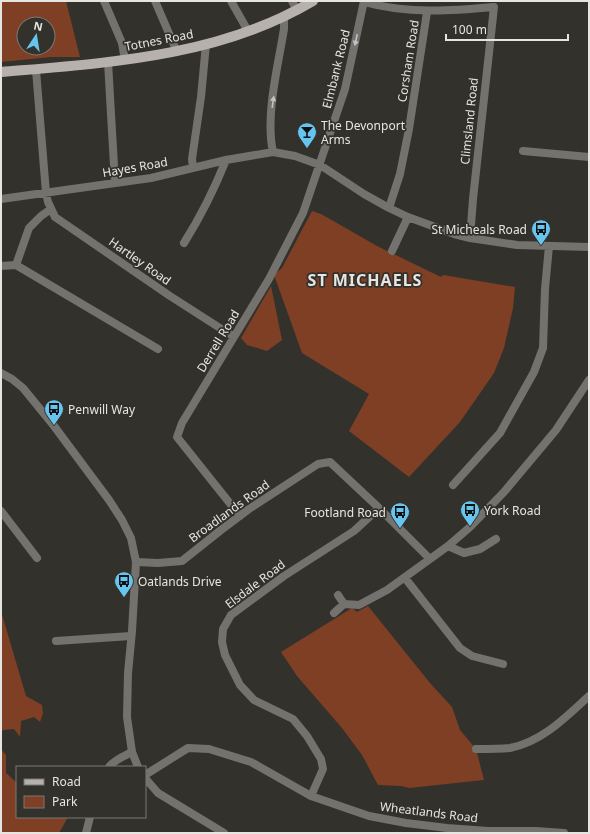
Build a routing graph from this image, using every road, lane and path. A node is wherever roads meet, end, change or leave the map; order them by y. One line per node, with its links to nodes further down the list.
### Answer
1 (104, 1): 13 (street)
2 (155, 1): 12 (street)
3 (231, 1): 10 (street)
4 (292, 1): 7 (street)
5 (313, 1): 7 (main road, Totnes Road)
6 (364, 1): 8 (street); 21 (street, Elmbank Road, one-way to 21)
7 (297, 11): 9 (main road, Totnes Road)
8 (428, 12): 26 (street, Corsham Road); 29 (street, Climsland Road)
9 (284, 17): 10 (main road, Totnes Road); 18 (street, one-way to 9)
10 (248, 32): 11 (main road, Totnes Road)
11 (206, 44): 12 (main road, Totnes Road); 22 (street)
12 (177, 52): 13 (main road, Totnes Road)
13 (125, 60): 14 (main road, Totnes Road)
14 (108, 62): 15 (main road, Totnes Road); 23 (street)
15 (36, 70): 16 (main road, Totnes Road); 24 (street, Hartley Road)
16 (1, 72)
17 (523, 151): 19 (street)
18 (273, 152): 20 (street, Hayes Road); 21 (street)
19 (589, 157)
20 (226, 160): 22 (street, Hayes Road); 30 (street)
21 (320, 165): 26 (street); 36 (street, Derrell Road)
22 (193, 168): 23 (street, Hayes Road)
23 (115, 183): 24 (street, Hayes Road)
24 (46, 192): 25 (street, Hayes Road); 27 (street, Hartley Road)
25 (1, 199)
26 (388, 208): 28 (street)
27 (51, 209): 34 (street); 36 (street, Hartley Road)
28 (408, 217): 29 (street); 33 (street)
29 (470, 238): 31 (street)
30 (184, 243)
31 (549, 246): 32 (street); 40 (street)
32 (589, 247)
33 (392, 251)
34 (16, 265): 35 (street); 37 (street)
35 (1, 266)
36 (234, 337): 43 (street, Derrell Road)
37 (158, 349)
38 (1, 373): 48 (street)
39 (589, 380): 45 (street)
40 (453, 486)
41 (379, 508): 43 (street, Broadlands Road); 47 (street); 63 (street, Elsdale Road)
42 (1, 511): 46 (street)
43 (240, 516): 48 (street, Broadlands Road)
44 (496, 539): 45 (street)
45 (448, 546): 47 (street)
46 (37, 558)
47 (430, 559): 49 (street)
48 (136, 562): 53 (street)
49 (405, 578): 51 (street); 55 (street)
50 (338, 595): 51 (street)
51 (344, 604): 52 (street)
52 (334, 613)
53 (131, 636): 54 (street); 58 (street)
54 (56, 641)
55 (503, 664)
56 (589, 696): 57 (street)
57 (476, 749)
58 (132, 752): 59 (street); 60 (street)
59 (110, 766)
60 (138, 766)
61 (146, 776): 63 (street, Wheatlands Road)
62 (146, 778): 66 (street)
63 (312, 796): 67 (street, Wheatlands Road)
64 (90, 818): 65 (street)
65 (86, 833)
66 (224, 833)
67 (564, 833)

